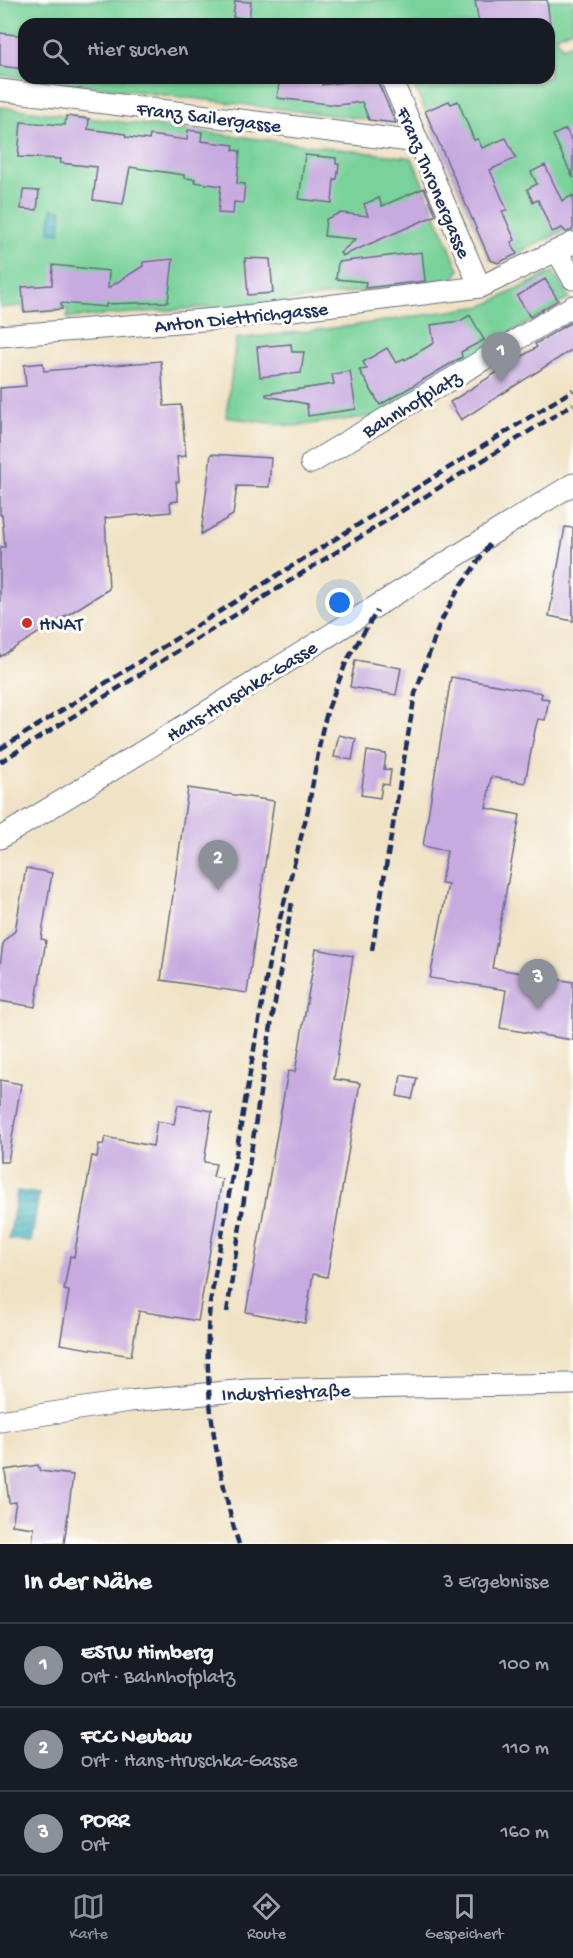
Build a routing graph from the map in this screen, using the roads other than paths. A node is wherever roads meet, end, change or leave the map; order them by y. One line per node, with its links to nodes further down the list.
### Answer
1 (394, 84): 3 (street, Franz Thronergasse)
2 (0, 90): 3 (street, Franz Sailergasse)
3 (418, 142): 6 (street, Franz Thronergasse)
4 (565, 247): 5 (street); 6 (street)
5 (573, 279)
6 (480, 286): 8 (street, Anton Diettrichgasse)
7 (573, 306): 9 (street, Bahnhofplatz)
8 (0, 336)
9 (311, 463)
10 (573, 484): 11 (street, Hans-Hruschka-Gasse)
11 (0, 838)
12 (573, 1384): 13 (street, Industriestraße)
13 (0, 1421)

